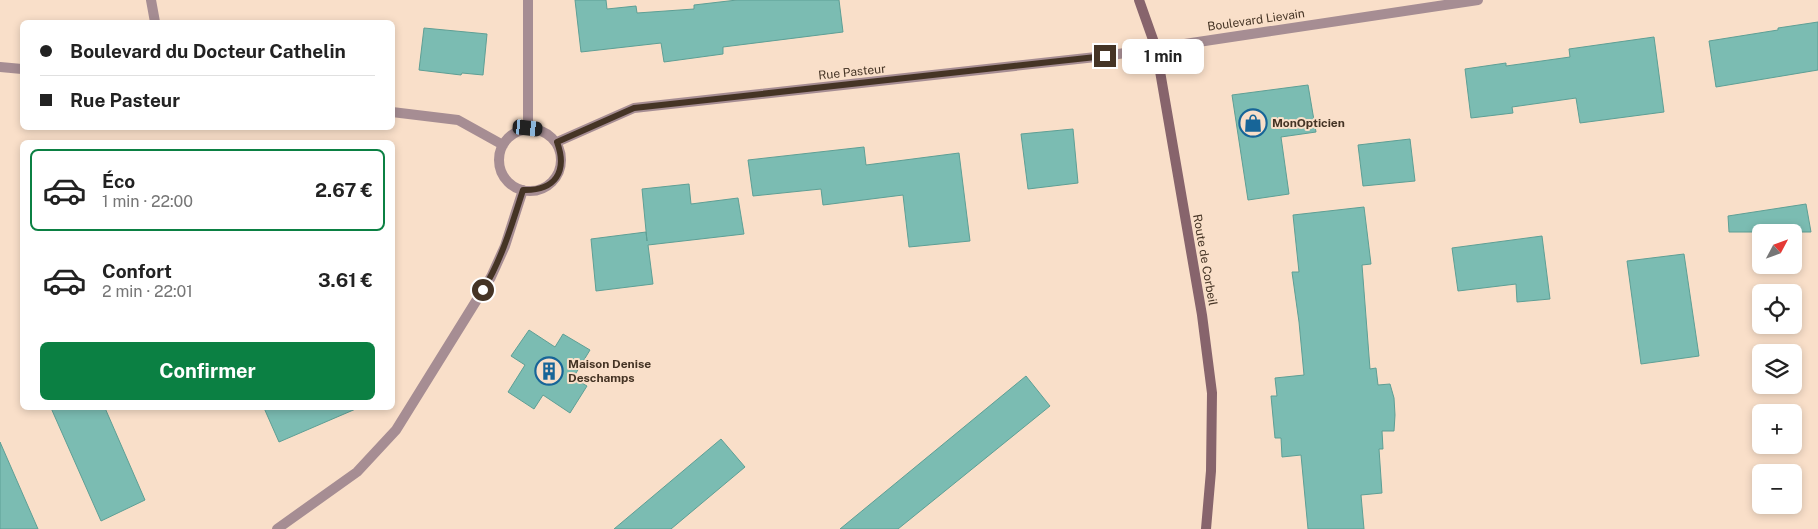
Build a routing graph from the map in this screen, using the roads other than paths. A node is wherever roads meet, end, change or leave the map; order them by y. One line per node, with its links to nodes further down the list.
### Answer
1 (151, 0): 5 (street)
2 (528, 0): 10 (street)
3 (1138, 0): 6 (main road, Route de Corbeil)
4 (1478, 0): 6 (street, Boulevard Lievain)
5 (155, 20)
6 (1156, 48): 11 (street, Rue Pasteur); 15 (main road, Route de Corbeil)
7 (0, 67): 8 (street)
8 (20, 69)
9 (395, 112): 12 (street)
10 (528, 128): 11 (street); 12 (street)
11 (557, 142): 13 (street)
12 (503, 145): 13 (street)
13 (523, 190): 14 (street)
14 (277, 529)
15 (1206, 529)

